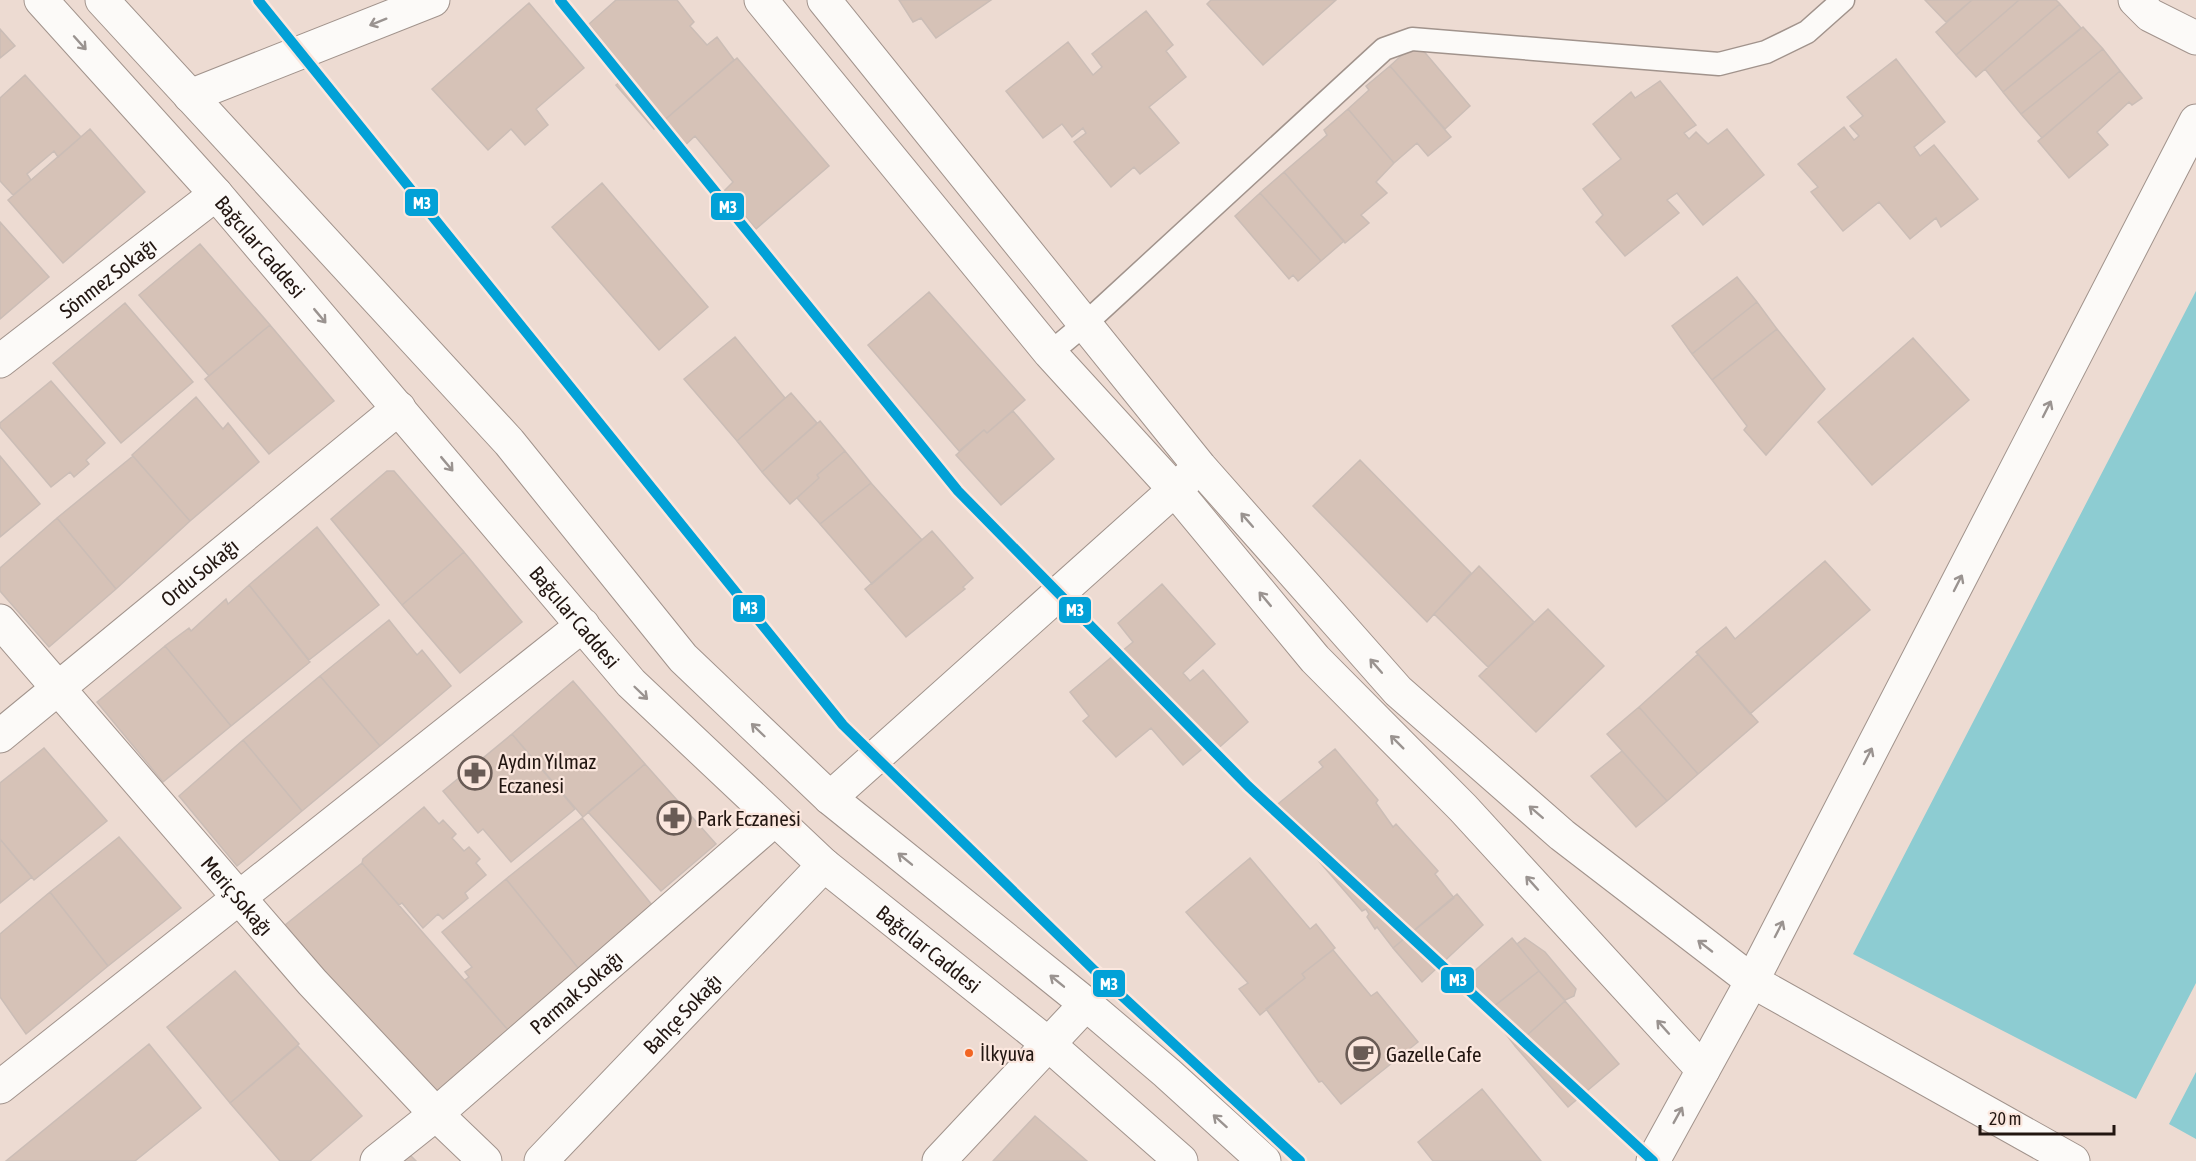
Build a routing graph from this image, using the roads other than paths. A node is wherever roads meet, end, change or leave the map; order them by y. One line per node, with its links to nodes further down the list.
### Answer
1 (41, 0): 11 (street, Bağcılar Caddesi, one-way to 11)
2 (102, 0): 9 (street)
3 (433, 0): 9 (street, one-way to 9)
4 (761, 0): 13 (street)
5 (824, 0): 12 (street)
6 (1843, 0): 12 (lane)
7 (2135, 0): 8 (street)
8 (2196, 38)
9 (190, 96): 22 (street, one-way to 9)
10 (2196, 121): 26 (street, one-way to 10)
11 (216, 194): 14 (street, Sönmez Sokağı); 15 (street, Bağcılar Caddesi, one-way to 15)
12 (1086, 322): 13 (lane); 16 (street)
13 (1050, 352): 17 (street)
14 (0, 362)
15 (399, 408): 19 (street, Bağcılar Caddesi, one-way to 19); 20 (street, Ordu Sokağı)
16 (1200, 467): 17 (street); 26 (street, one-way to 16)
17 (1175, 490): 22 (street); 29 (street, one-way to 17)
18 (0, 621): 20 (street, Meriç Sokağı)
19 (583, 625): 23 (street, Bağcılar Caddesi, one-way to 23); 25 (street)
20 (58, 688): 21 (street, Ordu Sokağı); 25 (street, Meriç Sokağı)
21 (0, 736)
22 (830, 798): 27 (street, one-way to 22)
23 (774, 820): 24 (street, Bağcılar Caddesi); 31 (street, Parmak Sokağı)
24 (824, 865): 28 (street, Bağcılar Caddesi); 34 (street, Bahçe Sokağı)
25 (239, 897): 30 (street); 31 (street, Meriç Sokağı)
26 (1752, 981): 29 (street); 39 (street)
27 (1086, 1004): 28 (street); 37 (street, one-way to 27)
28 (1047, 1043): 35 (street); 36 (street, Bağcılar Caddesi)
29 (1703, 1070): 38 (street, one-way to 29)
30 (0, 1087)
31 (436, 1114): 32 (street, Parmak Sokağı); 33 (street, Meriç Sokağı)
32 (377, 1161)
33 (485, 1161)
34 (541, 1161)
35 (939, 1161)
36 (1182, 1161)
37 (1264, 1161)
38 (1653, 1161)
39 (2073, 1161)

